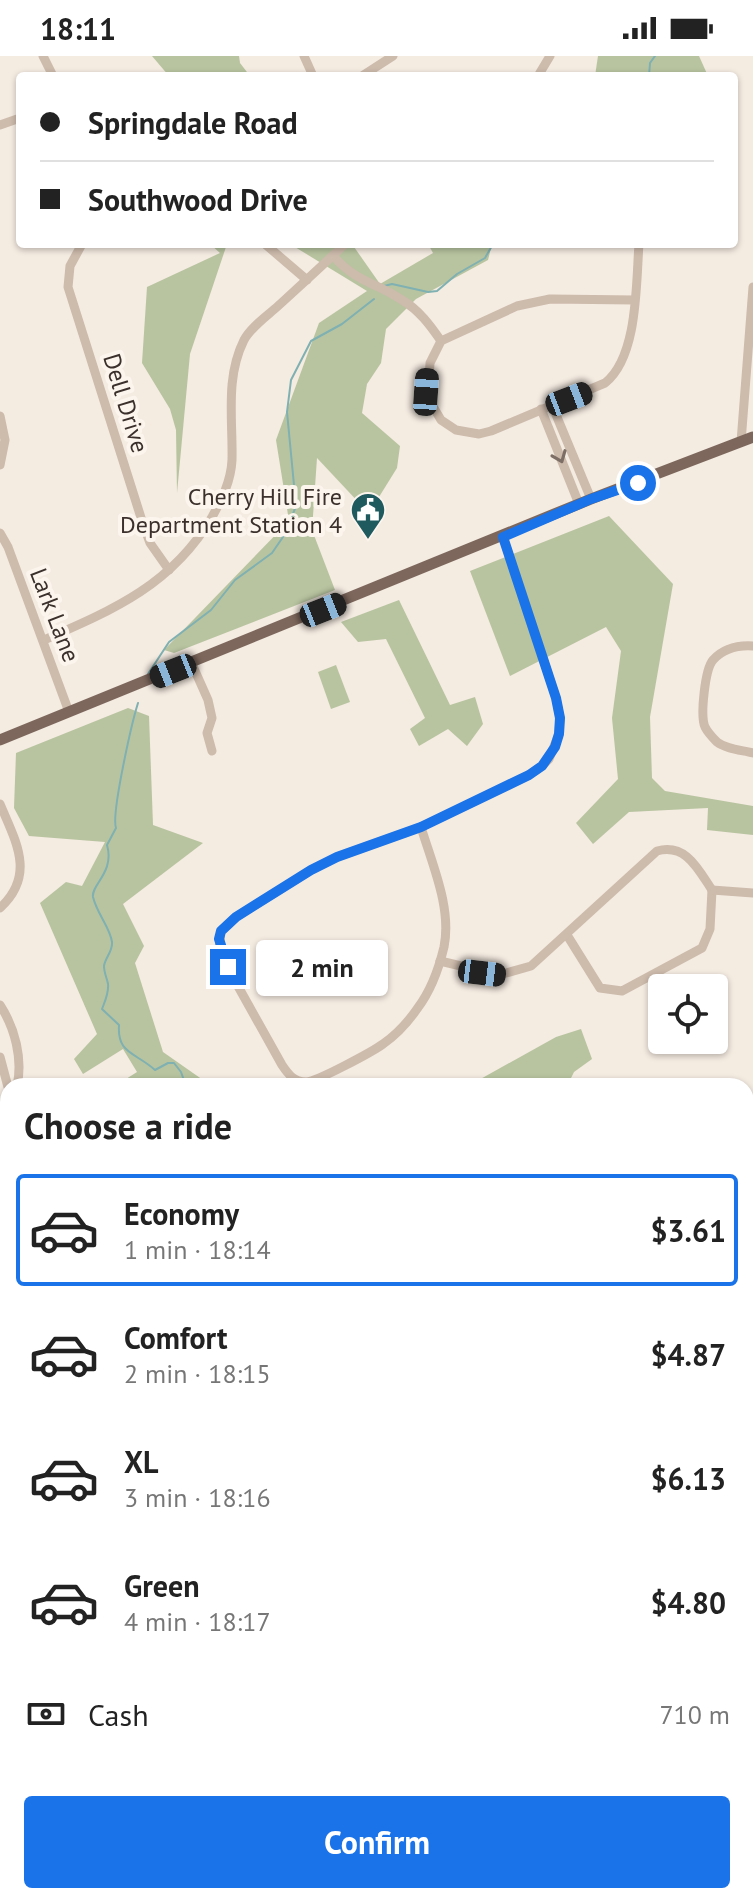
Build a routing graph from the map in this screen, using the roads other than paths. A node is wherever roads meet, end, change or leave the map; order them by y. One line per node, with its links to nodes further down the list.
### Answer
1 (393, 56): 2 (street)
2 (368, 72)
3 (78, 248): 21 (street, Dell Drive)
4 (270, 248): 8 (street)
5 (341, 248): 7 (street)
6 (639, 248): 10 (street)
7 (333, 256): 8 (street); 11 (street)
8 (307, 280): 21 (street)
9 (753, 287): 15 (street)
10 (635, 300): 11 (street); 12 (street)
11 (441, 341): 13 (street)
12 (552, 405): 13 (street); 17 (street)
13 (541, 409): 18 (street, one-way to 18)
14 (0, 416): 16 (street)
15 (747, 440): 17 (main road)
16 (0, 465)
17 (591, 499): 18 (main road)
18 (579, 504): 20 (main road)
19 (0, 533): 22 (street, Lark Lane)
20 (503, 537): 24 (main road); 30 (street)
21 (169, 570): 22 (street)
22 (44, 640): 25 (street, Lark Lane)
23 (753, 646): 28 (street)
24 (192, 664): 25 (main road); 27 (street)
25 (69, 712): 26 (main road)
26 (0, 740)
27 (212, 751)
28 (753, 753)
29 (0, 804): 33 (street)
30 (421, 827): 35 (street); 40 (street)
31 (712, 890): 32 (street); 34 (street); 34 (street)
32 (753, 893)
33 (0, 908)
34 (567, 935): 35 (street)
35 (440, 961): 41 (street)
36 (0, 1005): 39 (street)
37 (0, 1057): 38 (street)
38 (6, 1078)
39 (17, 1078)
40 (294, 1078)
41 (313, 1078)

